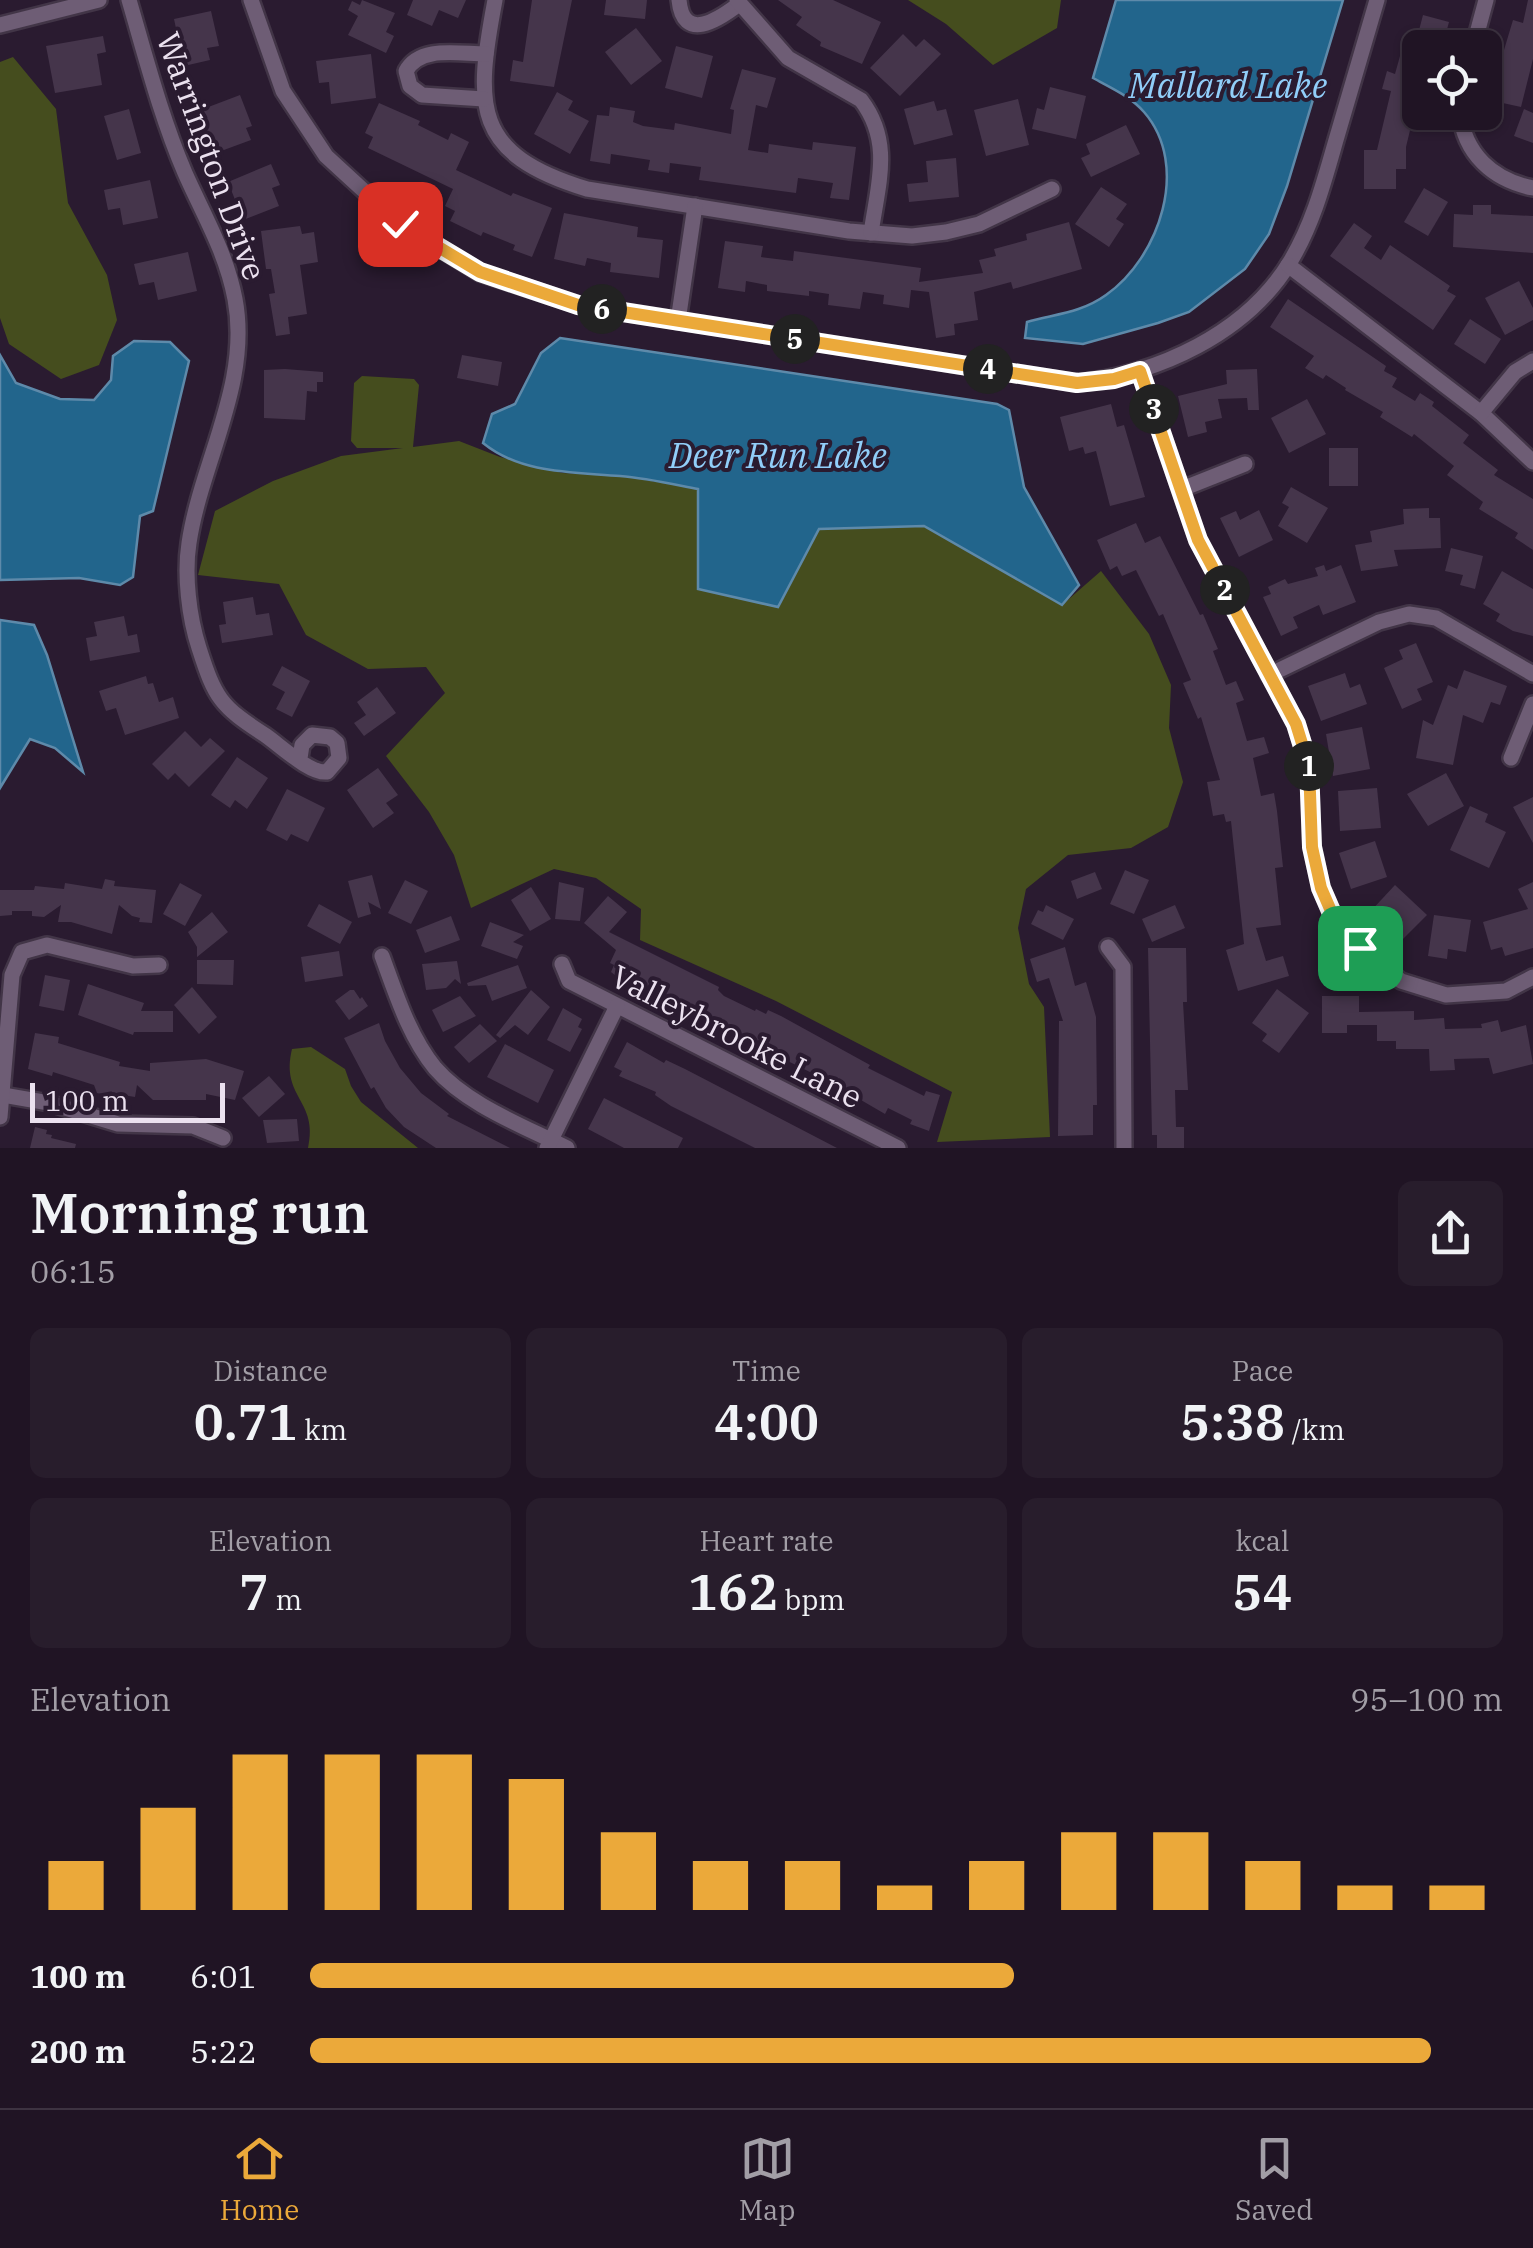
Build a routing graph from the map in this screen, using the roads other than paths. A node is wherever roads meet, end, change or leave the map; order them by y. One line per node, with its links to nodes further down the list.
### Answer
1 (99, 0): 9 (street)
2 (129, 0): 29 (street, Warrington Drive)
3 (251, 0): 19 (street)
4 (495, 0): 11 (street)
5 (679, 0): 8 (street)
6 (1377, 0): 18 (street)
7 (1481, 1): 10 (street)
8 (738, 2): 17 (street)
9 (0, 25)
10 (1475, 30)
11 (486, 54): 12 (street); 12 (street)
12 (484, 99): 16 (street)
13 (1464, 130): 14 (street)
14 (1533, 188)
15 (1052, 189): 17 (street)
16 (694, 206): 17 (street); 19 (street)
17 (871, 232)
18 (1288, 265): 21 (street); 22 (street)
19 (678, 321): 21 (street)
20 (1533, 361): 22 (street)
21 (1140, 371): 25 (street)
22 (1481, 412): 23 (street)
23 (1533, 462)
24 (1245, 464): 25 (street)
25 (1182, 489): 27 (street)
26 (1533, 674): 27 (street)
27 (1269, 675): 35 (street)
28 (1533, 704): 30 (street)
29 (300, 758)
30 (1511, 758)
31 (1108, 948): 43 (street)
32 (382, 956): 40 (street)
33 (562, 964): 36 (street, Valleybrooke Lane)
34 (159, 965): 37 (street)
35 (1533, 976)
36 (617, 1006): 40 (street); 42 (street, Valleybrooke Lane)
37 (3, 1094): 38 (street); 39 (street)
38 (0, 1118)
39 (223, 1138)
40 (549, 1144): 41 (street)
41 (567, 1148)
42 (898, 1148)
43 (1124, 1148)

